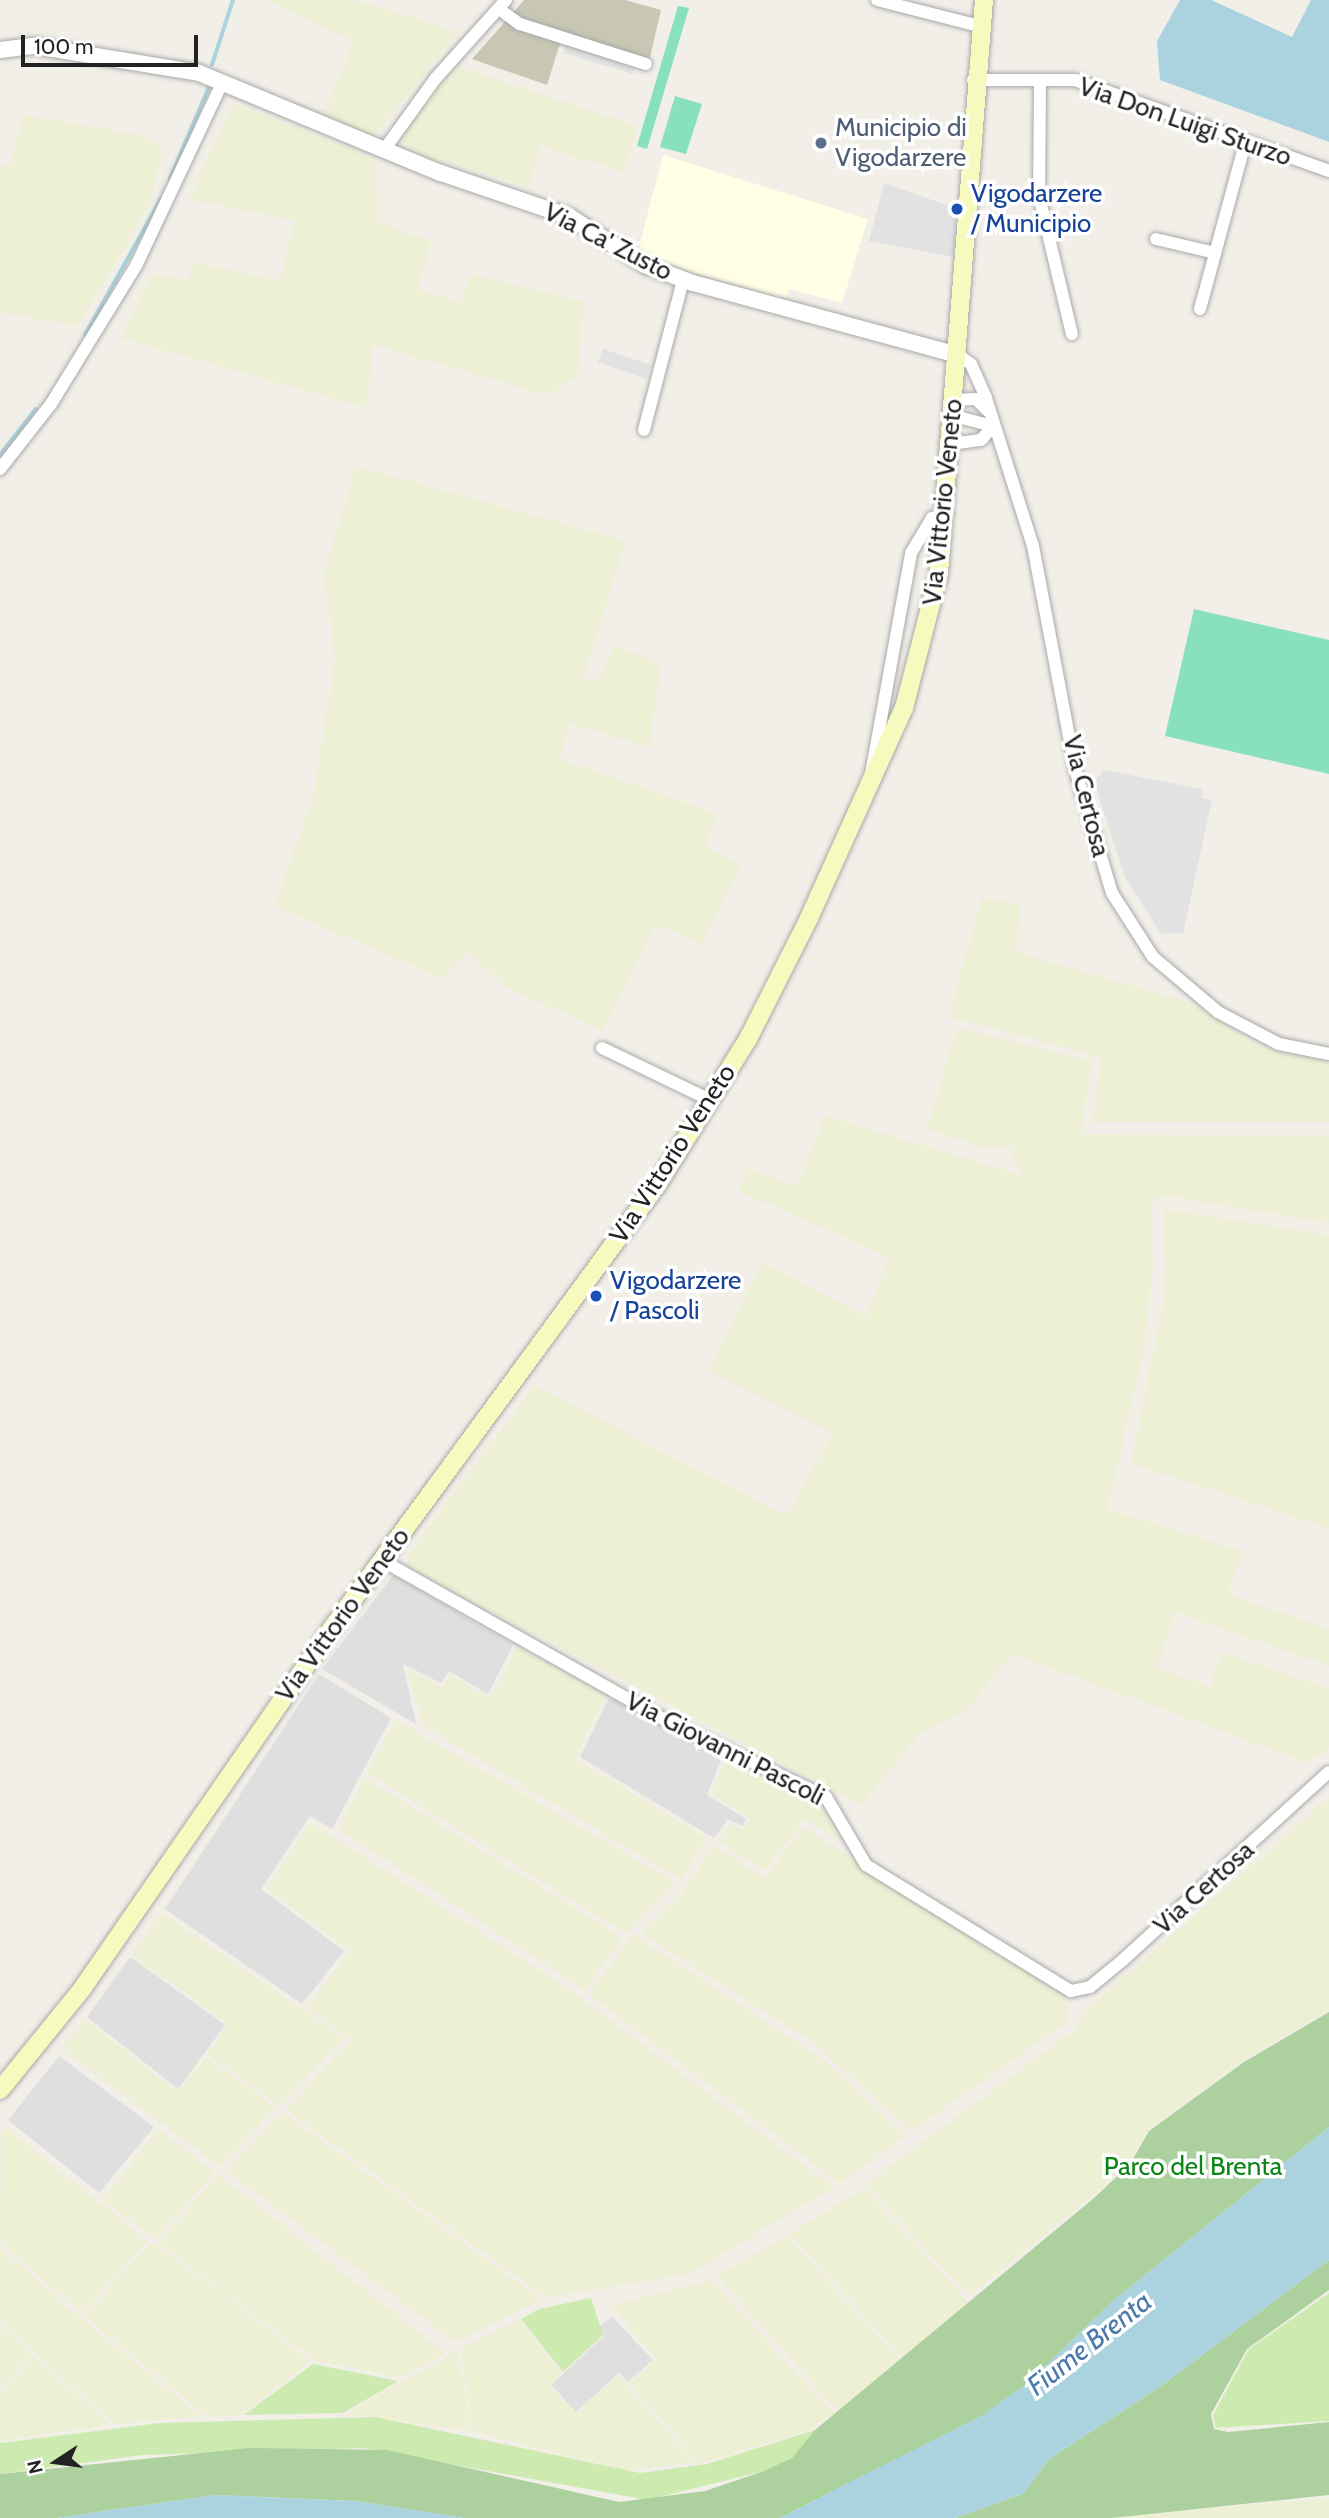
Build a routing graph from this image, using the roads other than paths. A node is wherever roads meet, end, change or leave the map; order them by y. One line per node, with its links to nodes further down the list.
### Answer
1 (877, 0): 4 (street)
2 (984, 0): 4 (main road, Via Vittorio Veneto)
3 (503, 5): 6 (street); 11 (street)
4 (979, 26): 7 (main road, Via Vittorio Veneto)
5 (0, 50): 8 (street, Via Ca' Zusto)
6 (646, 64)
7 (973, 80): 9 (street, Via Don Luigi Sturzo); 18 (main road, Via Vittorio Veneto)
8 (223, 81): 11 (street, Via Ca' Zusto); 24 (street)
9 (1040, 85): 10 (street, Via Don Luigi Sturzo); 17 (street, Via Don Luigi Sturzo)
10 (1245, 144): 12 (street, Via Don Luigi Sturzo); 14 (street)
11 (384, 150): 15 (street, Via Ca' Zusto)
12 (1329, 171)
13 (1156, 239): 14 (street)
14 (1215, 253): 16 (street)
15 (684, 280): 18 (street, Via Ca' Zusto); 22 (street)
16 (1200, 309)
17 (1072, 334)
18 (958, 355): 19 (main road, Via Vittorio Veneto); 20 (street, Via Certosa)
19 (954, 408): 20 (street); 21 (street); 23 (main road, Via Vittorio Veneto)
20 (989, 412): 21 (street, Via Certosa)
21 (993, 426): 23 (street); 28 (street, Via Certosa)
22 (644, 430)
23 (951, 444): 25 (main road, Via Vittorio Veneto)
24 (0, 469)
25 (947, 514): 26 (main road, Via Vittorio Veneto); 26 (street)
26 (872, 781): 29 (main road, Via Vittorio Veneto)
27 (602, 1048): 29 (street)
28 (1329, 1054)
29 (712, 1101): 30 (main road, Via Vittorio Veneto)
30 (383, 1560): 32 (street, Via Giovanni Pascoli); 33 (main road, Via Vittorio Veneto)
31 (1329, 1772): 32 (street, Via Certosa)
32 (1071, 1991)
33 (0, 2090)

